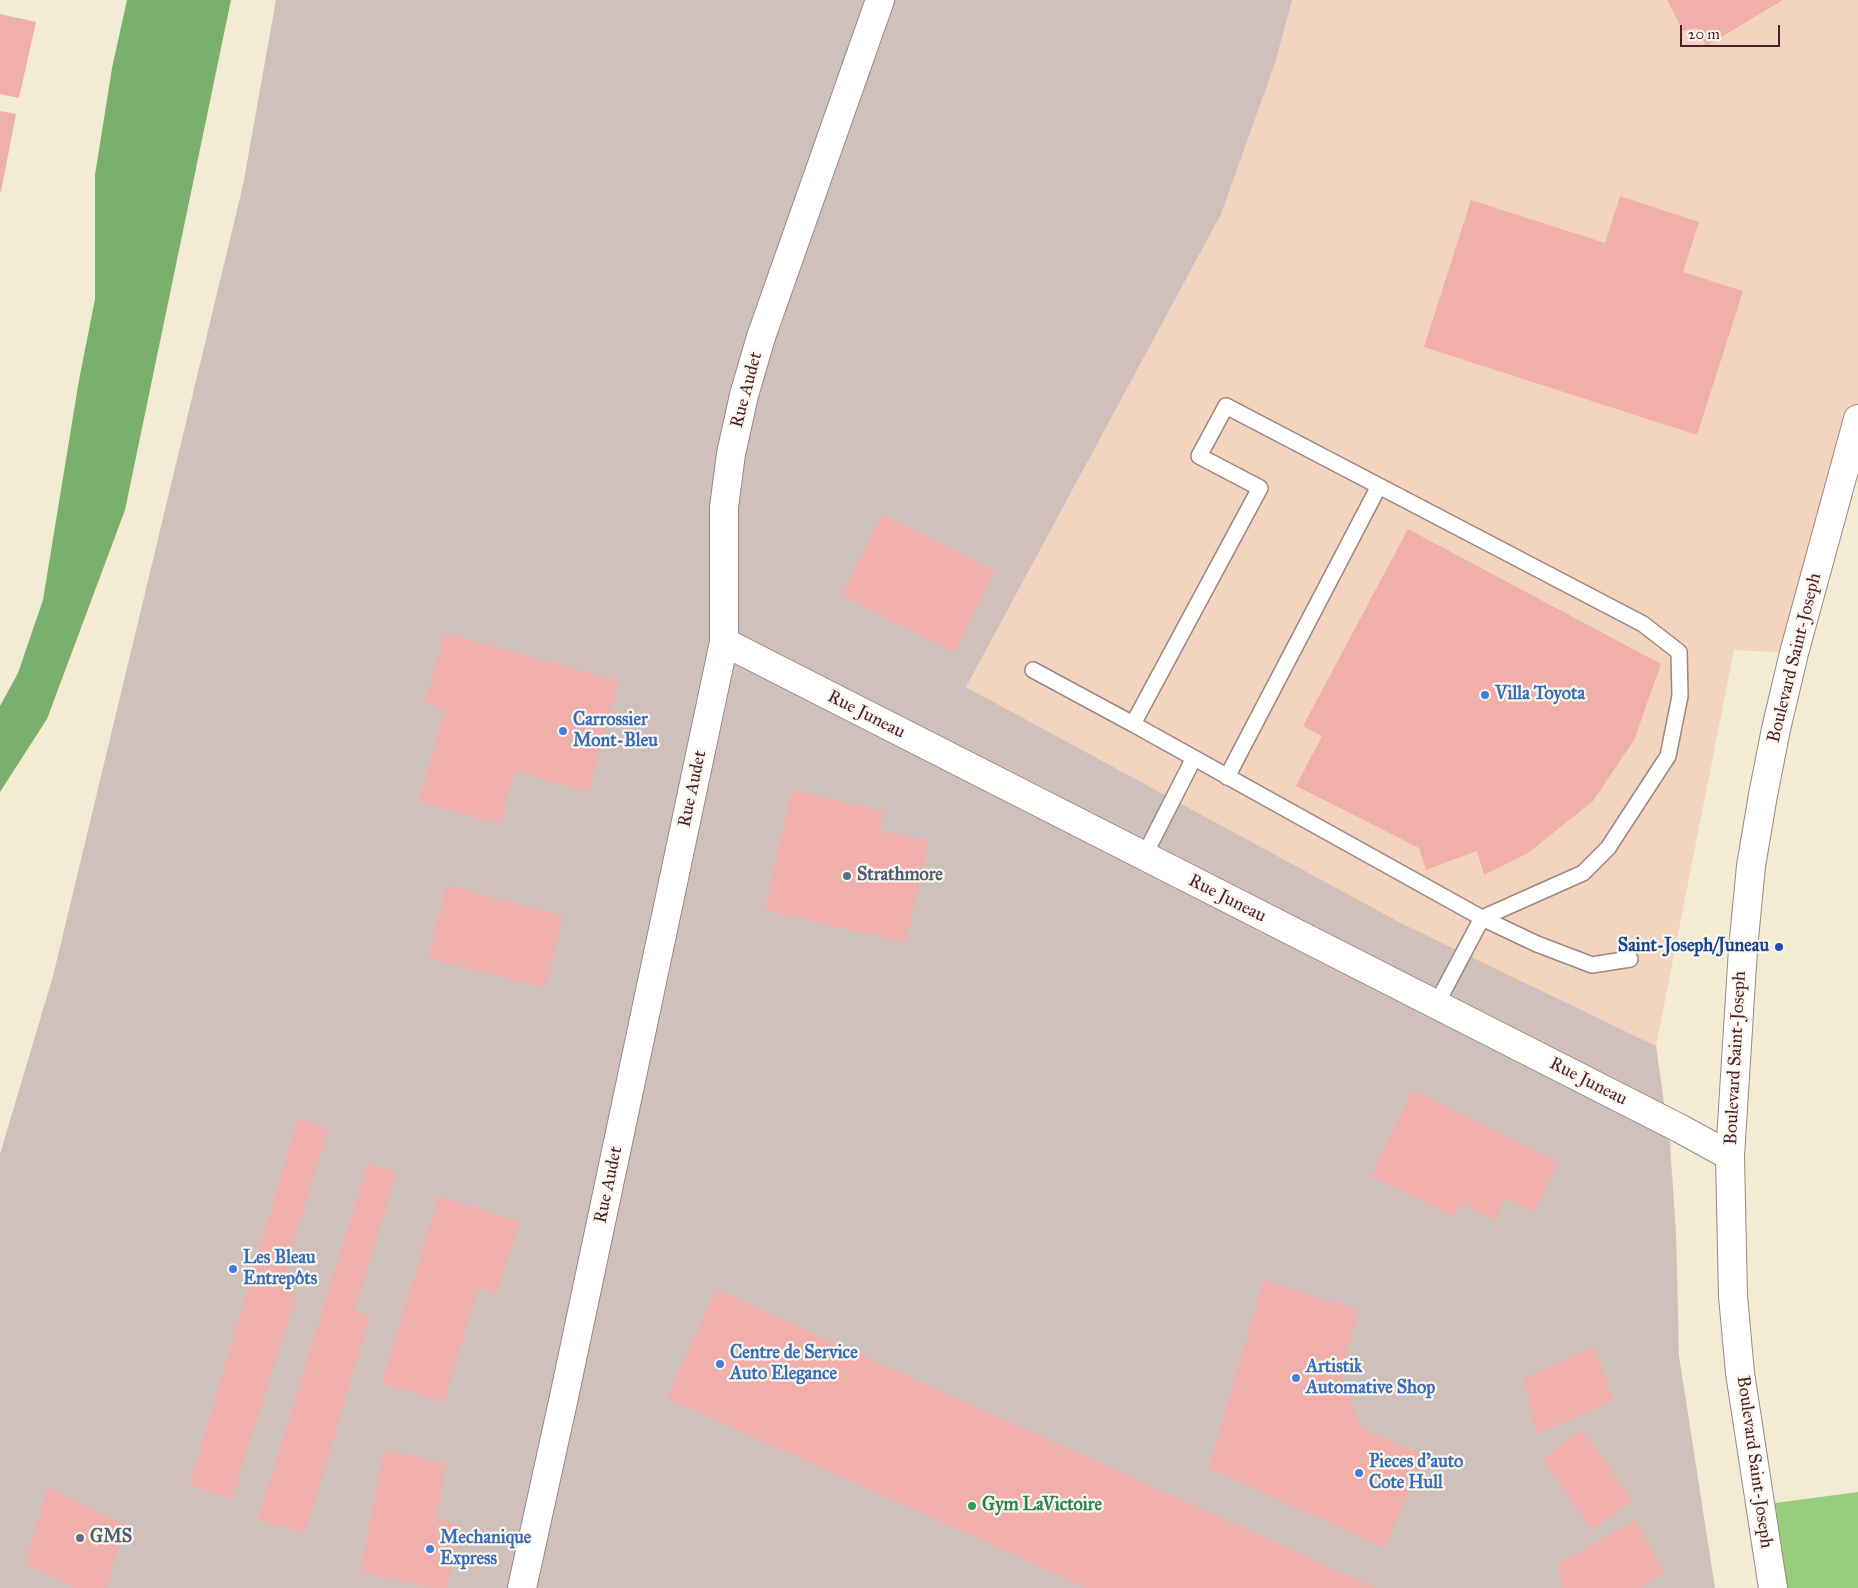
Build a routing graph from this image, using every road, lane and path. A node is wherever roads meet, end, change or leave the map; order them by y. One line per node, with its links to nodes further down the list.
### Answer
1 (880, 0): 4 (street, Rue Audet)
2 (1858, 419): 13 (street, Boulevard Saint-Joseph)
3 (1379, 486): 6 (lane); 8 (lane); 10 (lane)
4 (724, 642): 9 (street, Rue Juneau); 14 (street, Rue Audet)
5 (1033, 670): 6 (lane)
6 (1132, 724): 7 (lane)
7 (1194, 758): 8 (lane); 9 (lane)
8 (1227, 777): 10 (lane)
9 (1144, 856): 12 (street, Rue Juneau)
10 (1482, 918): 11 (lane); 12 (lane)
11 (1630, 959)
12 (1436, 1006): 13 (street, Rue Juneau)
13 (1730, 1156): 15 (street, Boulevard Saint-Joseph)
14 (522, 1588)
15 (1773, 1588)

